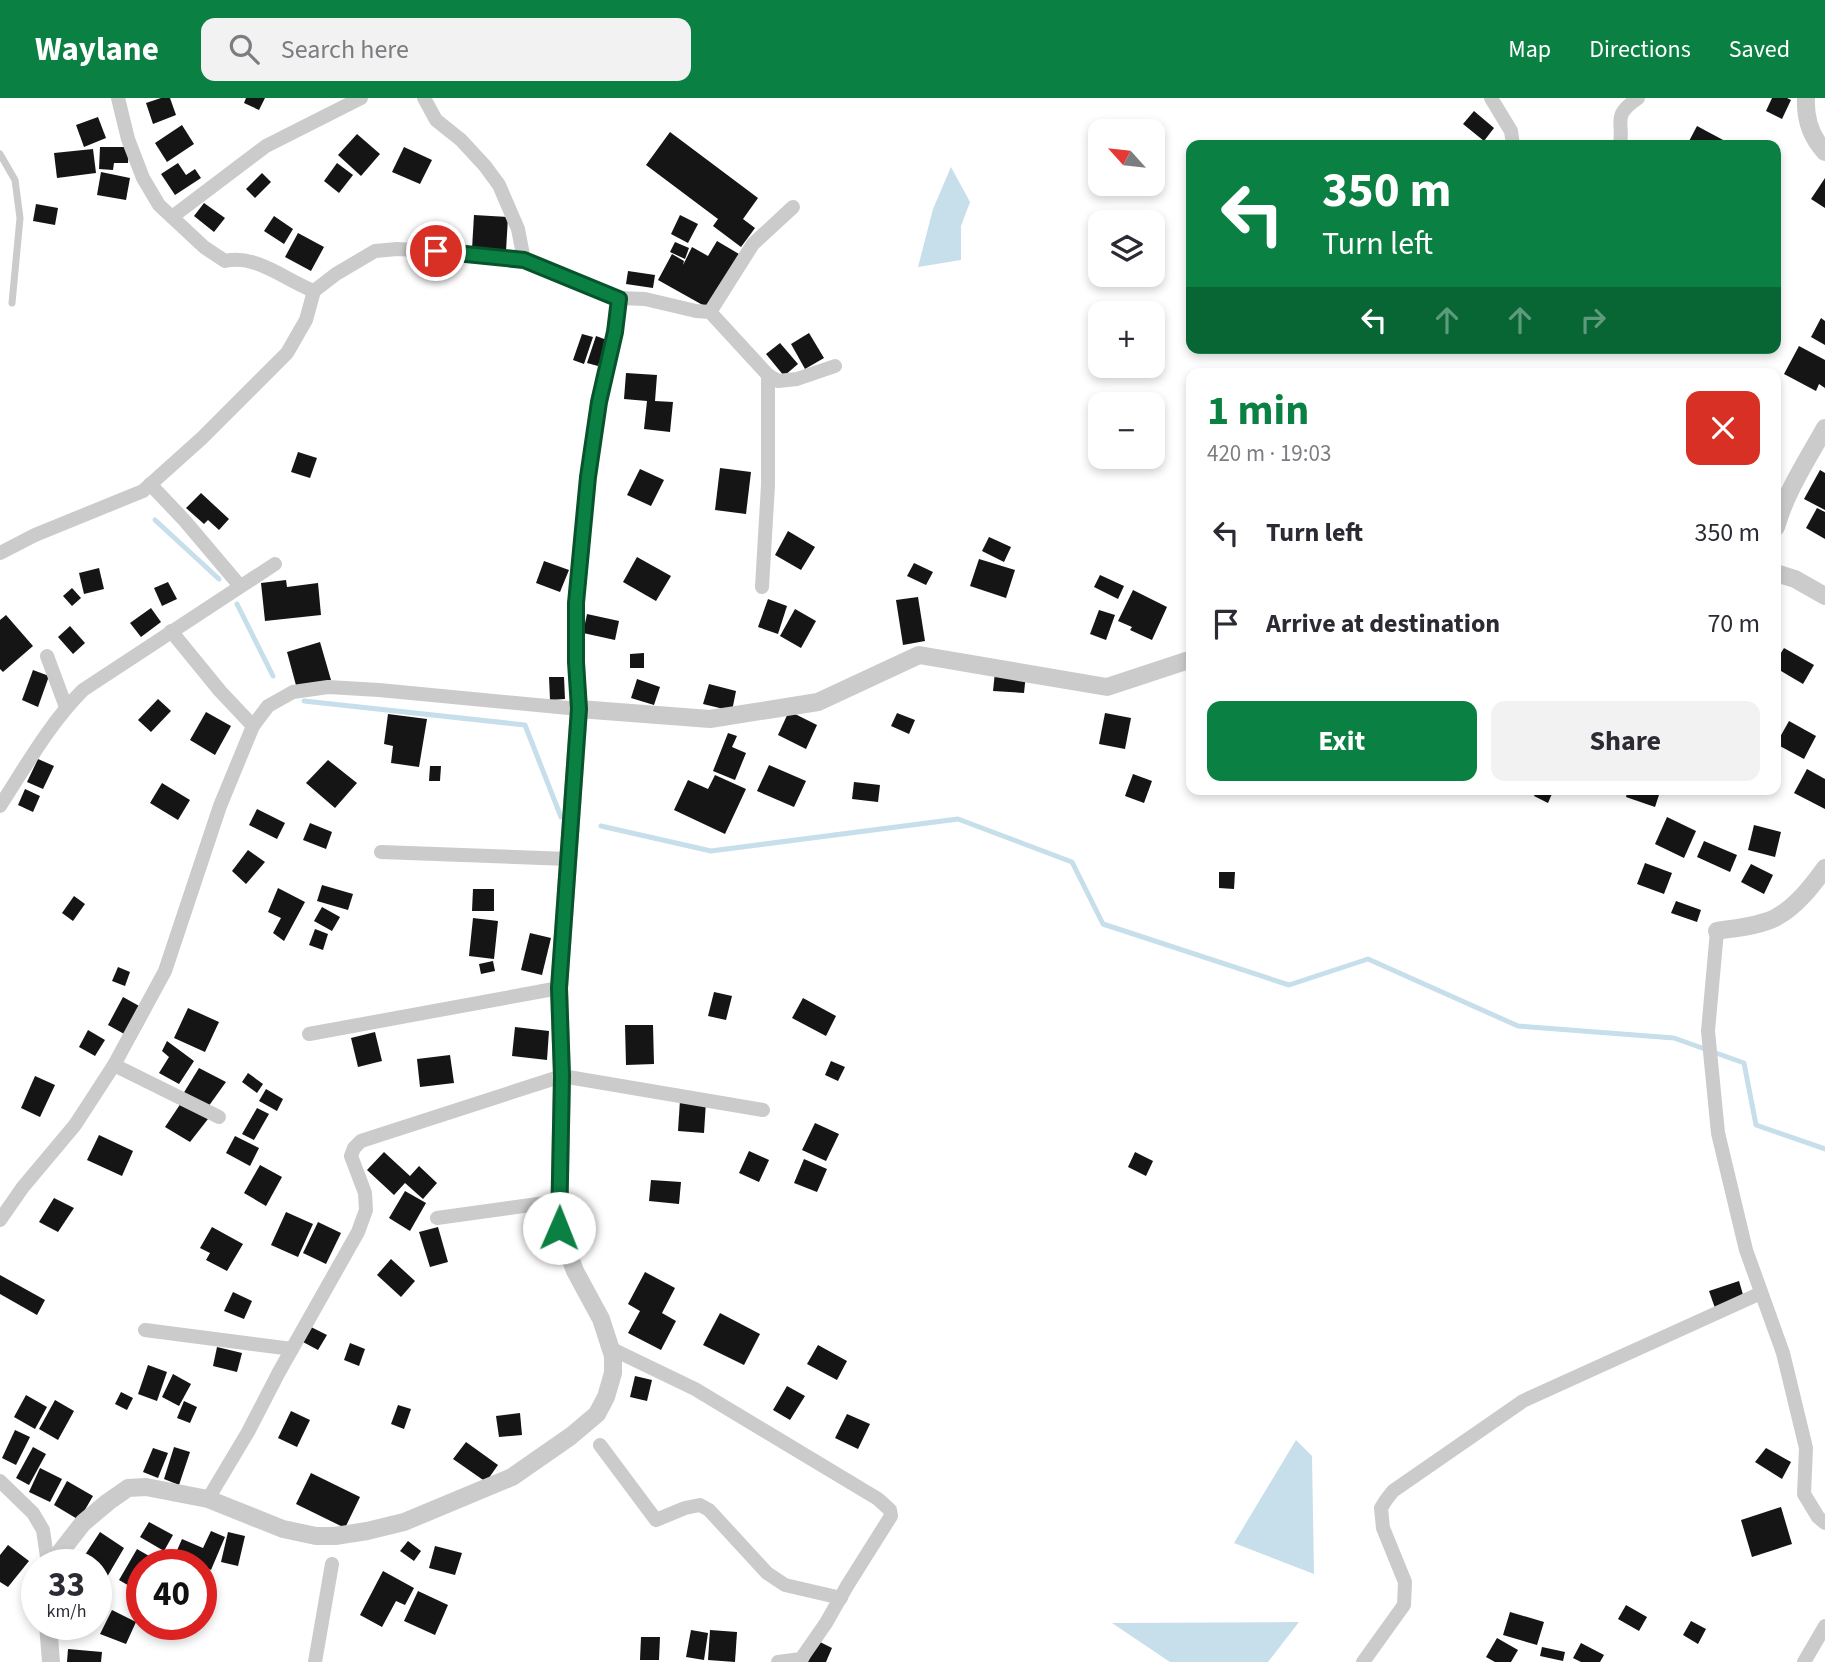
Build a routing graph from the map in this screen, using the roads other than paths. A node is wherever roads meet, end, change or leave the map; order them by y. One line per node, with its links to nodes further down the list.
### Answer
1 (118, 98): 12 (street)
2 (361, 98): 12 (street)
3 (425, 98): 13 (street)
4 (1491, 98): 7 (street)
5 (1638, 98): 8 (street)
6 (1806, 98): 9 (street)
7 (1514, 140)
8 (1620, 140)
9 (1825, 152)
10 (0, 154): 16 (lane)
11 (793, 207): 17 (street)
12 (172, 217): 14 (street)
13 (524, 260): 14 (street); 15 (street)
14 (314, 291): 21 (street)
15 (619, 299): 17 (street); 33 (street)
16 (12, 303)
17 (710, 312): 19 (street)
18 (835, 366): 19 (street)
19 (768, 375): 27 (street)
20 (1825, 428): 22 (street)
21 (150, 484): 23 (street); 26 (street)
22 (1781, 510)
23 (0, 554)
24 (275, 564): 26 (street)
25 (1781, 575): 28 (street)
26 (240, 586): 29 (street)
27 (762, 587)
28 (1825, 596)
29 (171, 631): 32 (street); 34 (street)
30 (47, 656): 32 (street)
31 (1186, 661): 33 (street)
32 (66, 707): 35 (street)
33 (579, 709): 34 (street); 37 (street)
34 (253, 726): 42 (street)
35 (0, 806)
36 (381, 852): 37 (street)
37 (568, 859): 40 (street)
38 (1825, 868): 39 (street)
39 (1717, 931): 50 (street)
40 (559, 988): 41 (street); 43 (street)
41 (309, 1034)
42 (114, 1065): 45 (street); 46 (street)
43 (562, 1076): 44 (street); 47 (street); 53 (street)
44 (763, 1110)
45 (219, 1116)
46 (5, 1201): 49 (street)
47 (560, 1201): 48 (street); 52 (street)
48 (437, 1218)
49 (0, 1220)
50 (1762, 1293): 57 (street); 67 (street)
51 (145, 1330): 53 (street)
52 (610, 1348): 56 (street); 61 (street)
53 (292, 1349): 56 (street)
54 (600, 1445): 61 (street)
55 (0, 1480): 58 (street)
56 (208, 1499): 59 (street)
57 (1825, 1523)
58 (46, 1549)
59 (62, 1549)
60 (332, 1564): 65 (street)
61 (841, 1598): 66 (street)
62 (1825, 1626): 68 (street)
63 (49, 1640): 64 (street)
64 (51, 1662)
65 (315, 1662)
66 (778, 1662)
67 (1363, 1662)
68 (1804, 1662)

